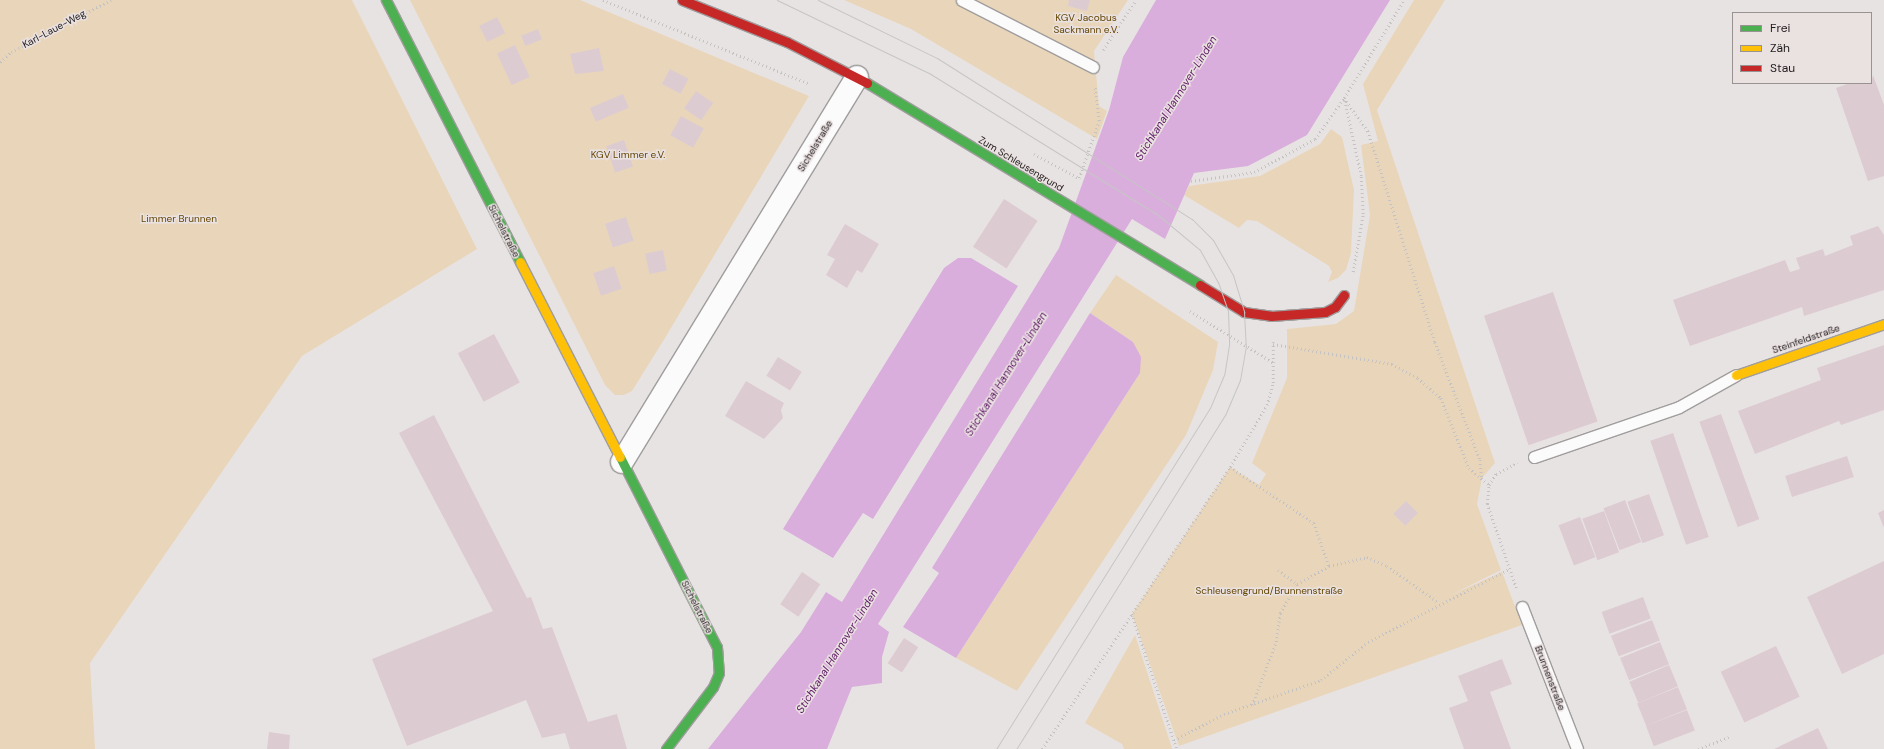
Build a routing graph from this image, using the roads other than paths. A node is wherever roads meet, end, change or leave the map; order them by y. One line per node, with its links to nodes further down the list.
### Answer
1 (386, 0): 10 (street, Sichelstraße)
2 (682, 0): 5 (street, Zum Schleusengrund)
3 (962, 0): 4 (lane)
4 (1093, 67)
5 (857, 77): 6 (street, Zum Schleusengrund); 10 (street, Sichelstraße)
6 (1344, 295)
7 (1884, 324): 8 (street, Steinfeldstraße)
8 (1736, 376): 9 (lane)
9 (1534, 457)
10 (622, 462): 12 (street, Sichelstraße)
11 (1522, 607): 13 (lane, Brunnenstraße)
12 (666, 749)
13 (1577, 749)

